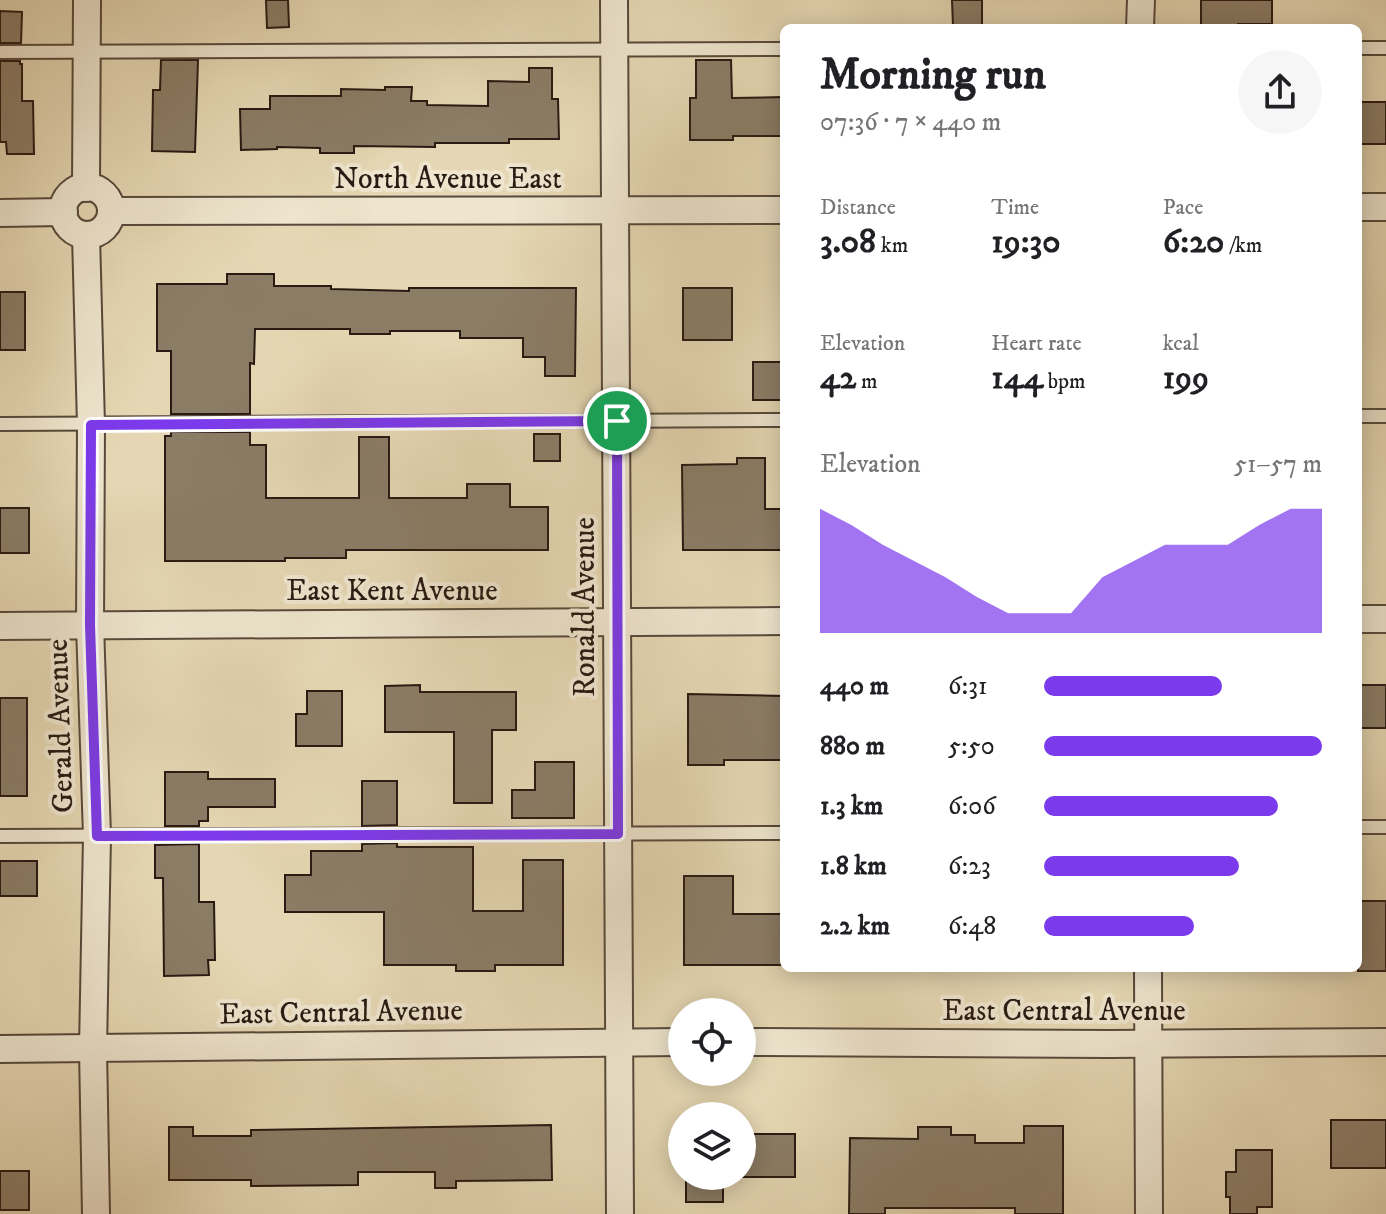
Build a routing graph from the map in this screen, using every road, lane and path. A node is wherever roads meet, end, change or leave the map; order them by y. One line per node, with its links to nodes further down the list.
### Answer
1 (87, 0): 9 (street)
2 (614, 0): 8 (street, Ronald Avenue)
3 (1141, 0): 4 (street)
4 (1140, 24)
5 (1362, 48): 6 (lane)
6 (1386, 48)
7 (780, 49): 8 (lane)
8 (616, 50): 9 (lane); 16 (street, Ronald Avenue)
9 (86, 51): 10 (lane); 11 (street)
10 (0, 52)
11 (86, 188): 15 (street); 17 (street)
12 (1362, 207): 13 (street)
13 (1386, 207)
14 (780, 210): 16 (street, North Avenue East)
15 (111, 211): 16 (street, North Avenue East); 19 (street)
16 (615, 211): 23 (street, Ronald Avenue)
17 (64, 212): 18 (street); 19 (street)
18 (0, 213)
19 (86, 235): 25 (street, Gerald Avenue)
20 (1362, 416): 21 (lane)
21 (1386, 416)
22 (780, 420): 23 (lane)
23 (617, 421): 25 (lane); 29 (street, Ronald Avenue)
24 (0, 424): 25 (lane)
25 (91, 425): 30 (street, Gerald Avenue)
26 (1362, 619): 27 (street)
27 (1386, 619)
28 (780, 621): 29 (street, East Kent Avenue)
29 (618, 622): 30 (street, East Kent Avenue); 35 (street, Ronald Avenue)
30 (90, 625): 31 (street, East Kent Avenue); 37 (street, Gerald Avenue)
31 (0, 626)
32 (1362, 827): 33 (lane)
33 (1386, 827)
34 (780, 833): 35 (lane)
35 (618, 834): 37 (lane); 39 (street, Ronald Avenue)
36 (0, 836): 37 (lane)
37 (97, 836): 45 (street, Gerald Avenue)
38 (1148, 972): 43 (street)
39 (619, 1042): 40 (street, East Central Avenue); 45 (street, East Central Avenue); 47 (street, Ronald Avenue)
40 (668, 1042)
41 (756, 1042): 43 (street, East Central Avenue)
42 (1386, 1042): 43 (street, East Central Avenue)
43 (1147, 1044): 48 (street)
44 (0, 1049): 45 (street, East Central Avenue)
45 (93, 1049): 46 (street, Gerald Avenue)
46 (96, 1214)
47 (620, 1214)
48 (1149, 1214)

